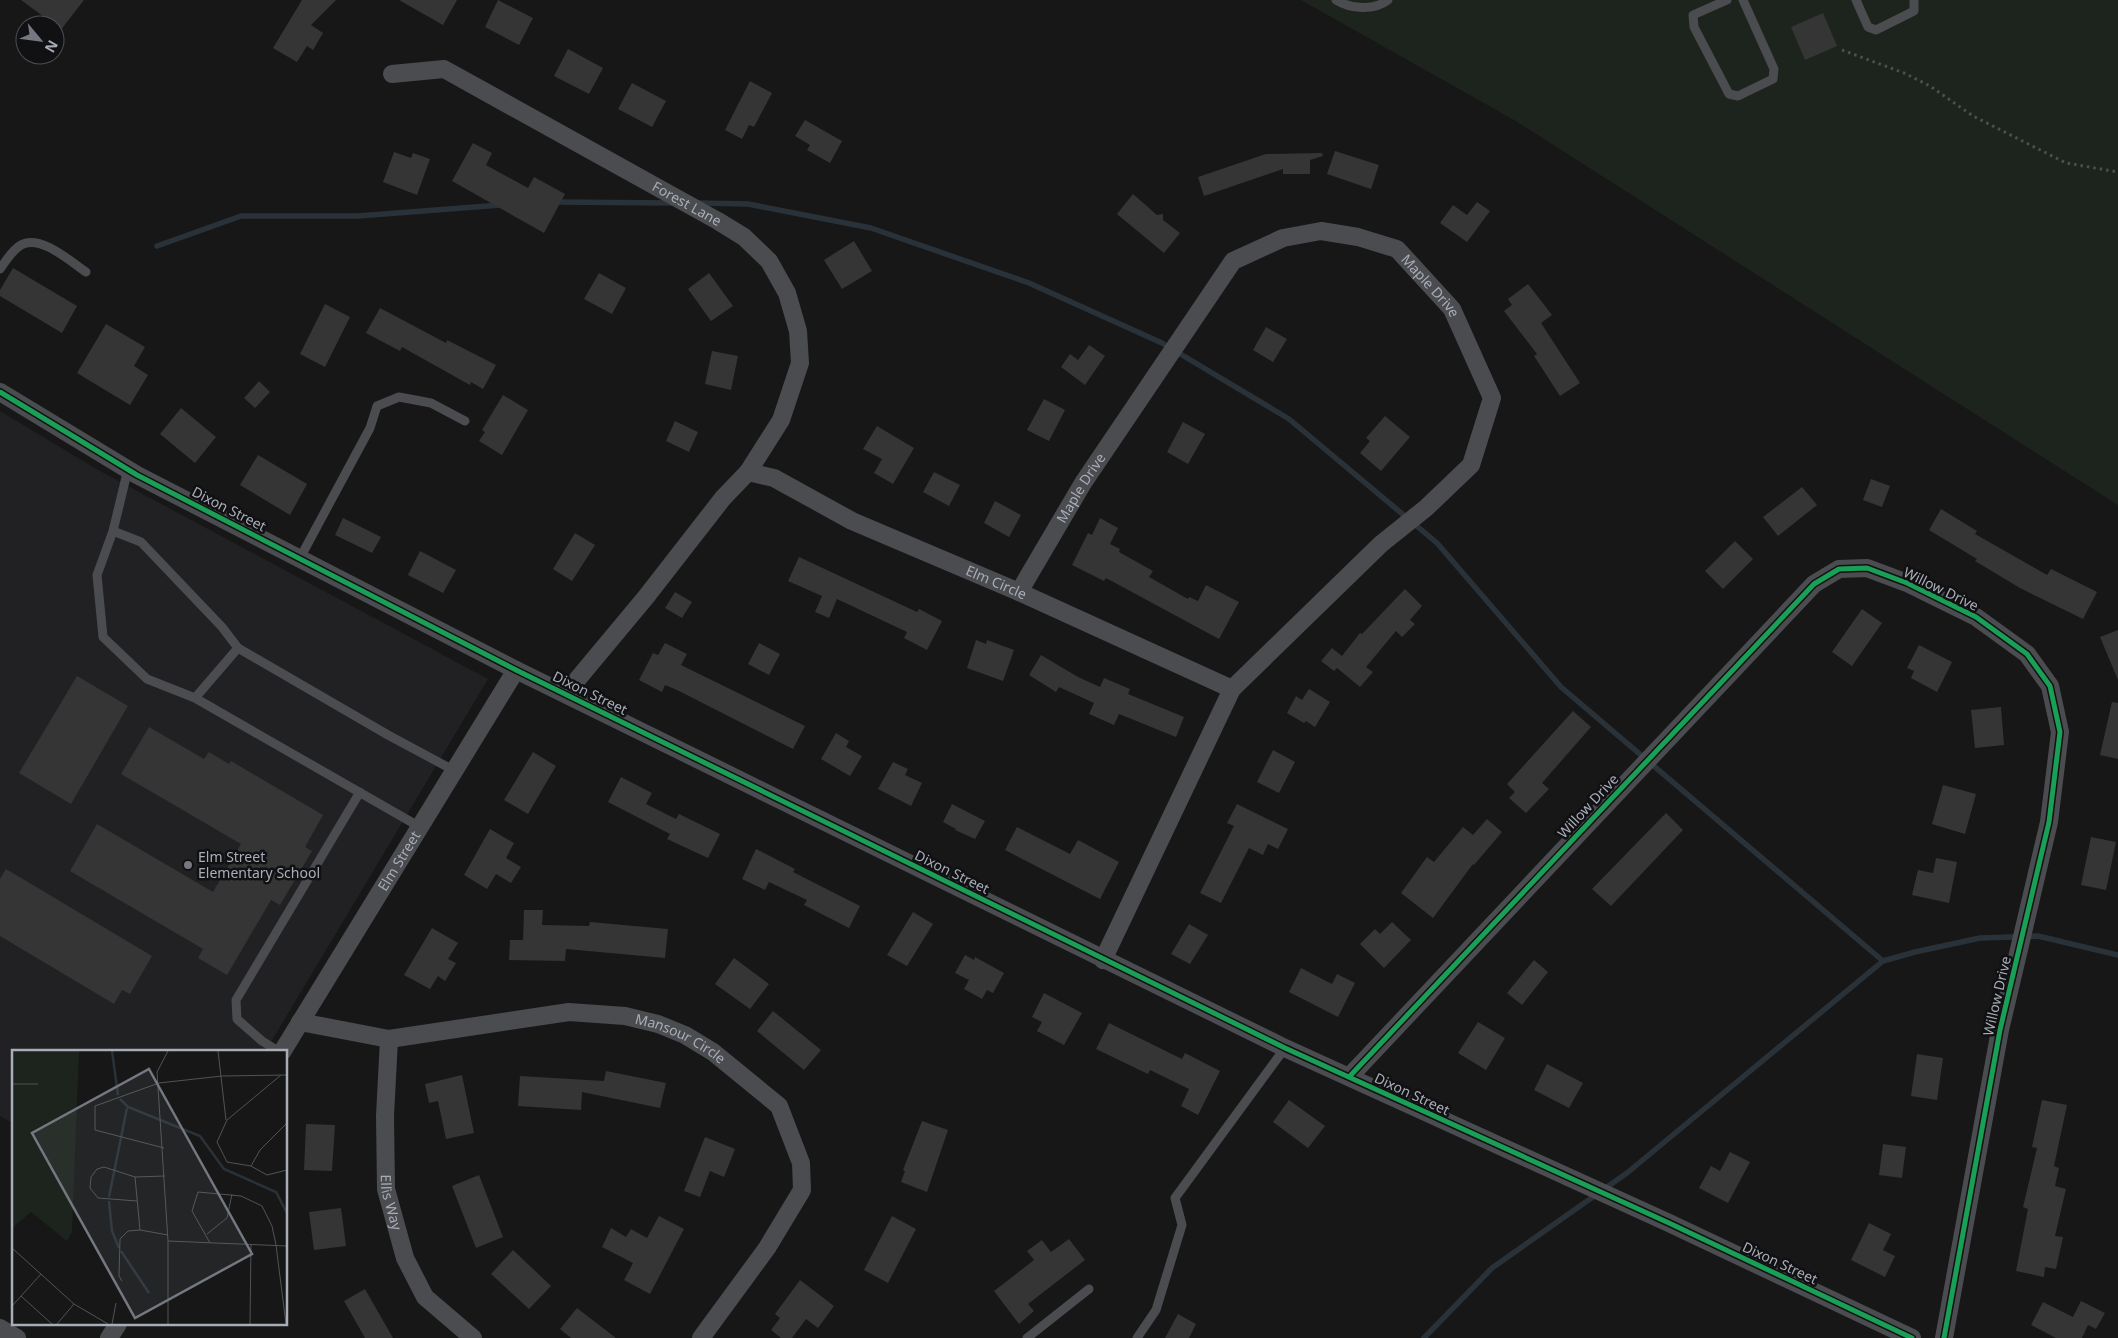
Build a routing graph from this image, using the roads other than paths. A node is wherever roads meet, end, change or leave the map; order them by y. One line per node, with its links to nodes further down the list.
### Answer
1 (1336, 0): 2 (lane)
2 (1388, 0)
3 (1727, 0): 4 (lane)
4 (1743, 0)
5 (1856, 0): 6 (lane)
6 (1914, 0)
7 (392, 74): 13 (street, Forest Lane)
8 (0, 268): 9 (lane)
9 (86, 272)
10 (0, 392): 12 (street, Dixon Street)
11 (465, 421): 15 (lane)
12 (128, 469): 14 (lane); 15 (street, Dixon Street)
13 (748, 472): 16 (street, Elm Circle); 20 (street)
14 (113, 530): 17 (lane); 21 (lane)
15 (300, 558): 18 (street, Dixon Street)
16 (1019, 592): 19 (street, Elm Circle); 19 (street, Maple Drive)
17 (238, 648): 21 (lane); 22 (lane)
18 (516, 670): 20 (street, Dixon Street); 22 (street, Elm Street)
19 (1232, 689): 25 (street)
20 (566, 693): 25 (street, Dixon Street)
21 (195, 698): 23 (lane)
22 (455, 771): 24 (street, Elm Street)
23 (360, 792): 24 (lane); 29 (lane)
24 (420, 827): 26 (street, Elm Street)
25 (1103, 960): 28 (street, Dixon Street)
26 (300, 1022): 27 (street, Mansour Circle); 30 (street, Elm Street)
27 (389, 1038): 37 (street, Ellis Way); 38 (street, Mansour Circle)
28 (1285, 1048): 31 (street, Dixon Street); 40 (lane)
29 (278, 1050)
30 (282, 1050)
31 (1349, 1077): 41 (street, Dixon Street); 42 (street, Willow Drive)
32 (1088, 1289): 39 (lane)
33 (117, 1326): 36 (street)
34 (0, 1328): 35 (street)
35 (17, 1338)
36 (109, 1338)
37 (473, 1338)
38 (701, 1338)
39 (1027, 1338)
40 (1137, 1338)
41 (1912, 1338)
42 (1944, 1338)

